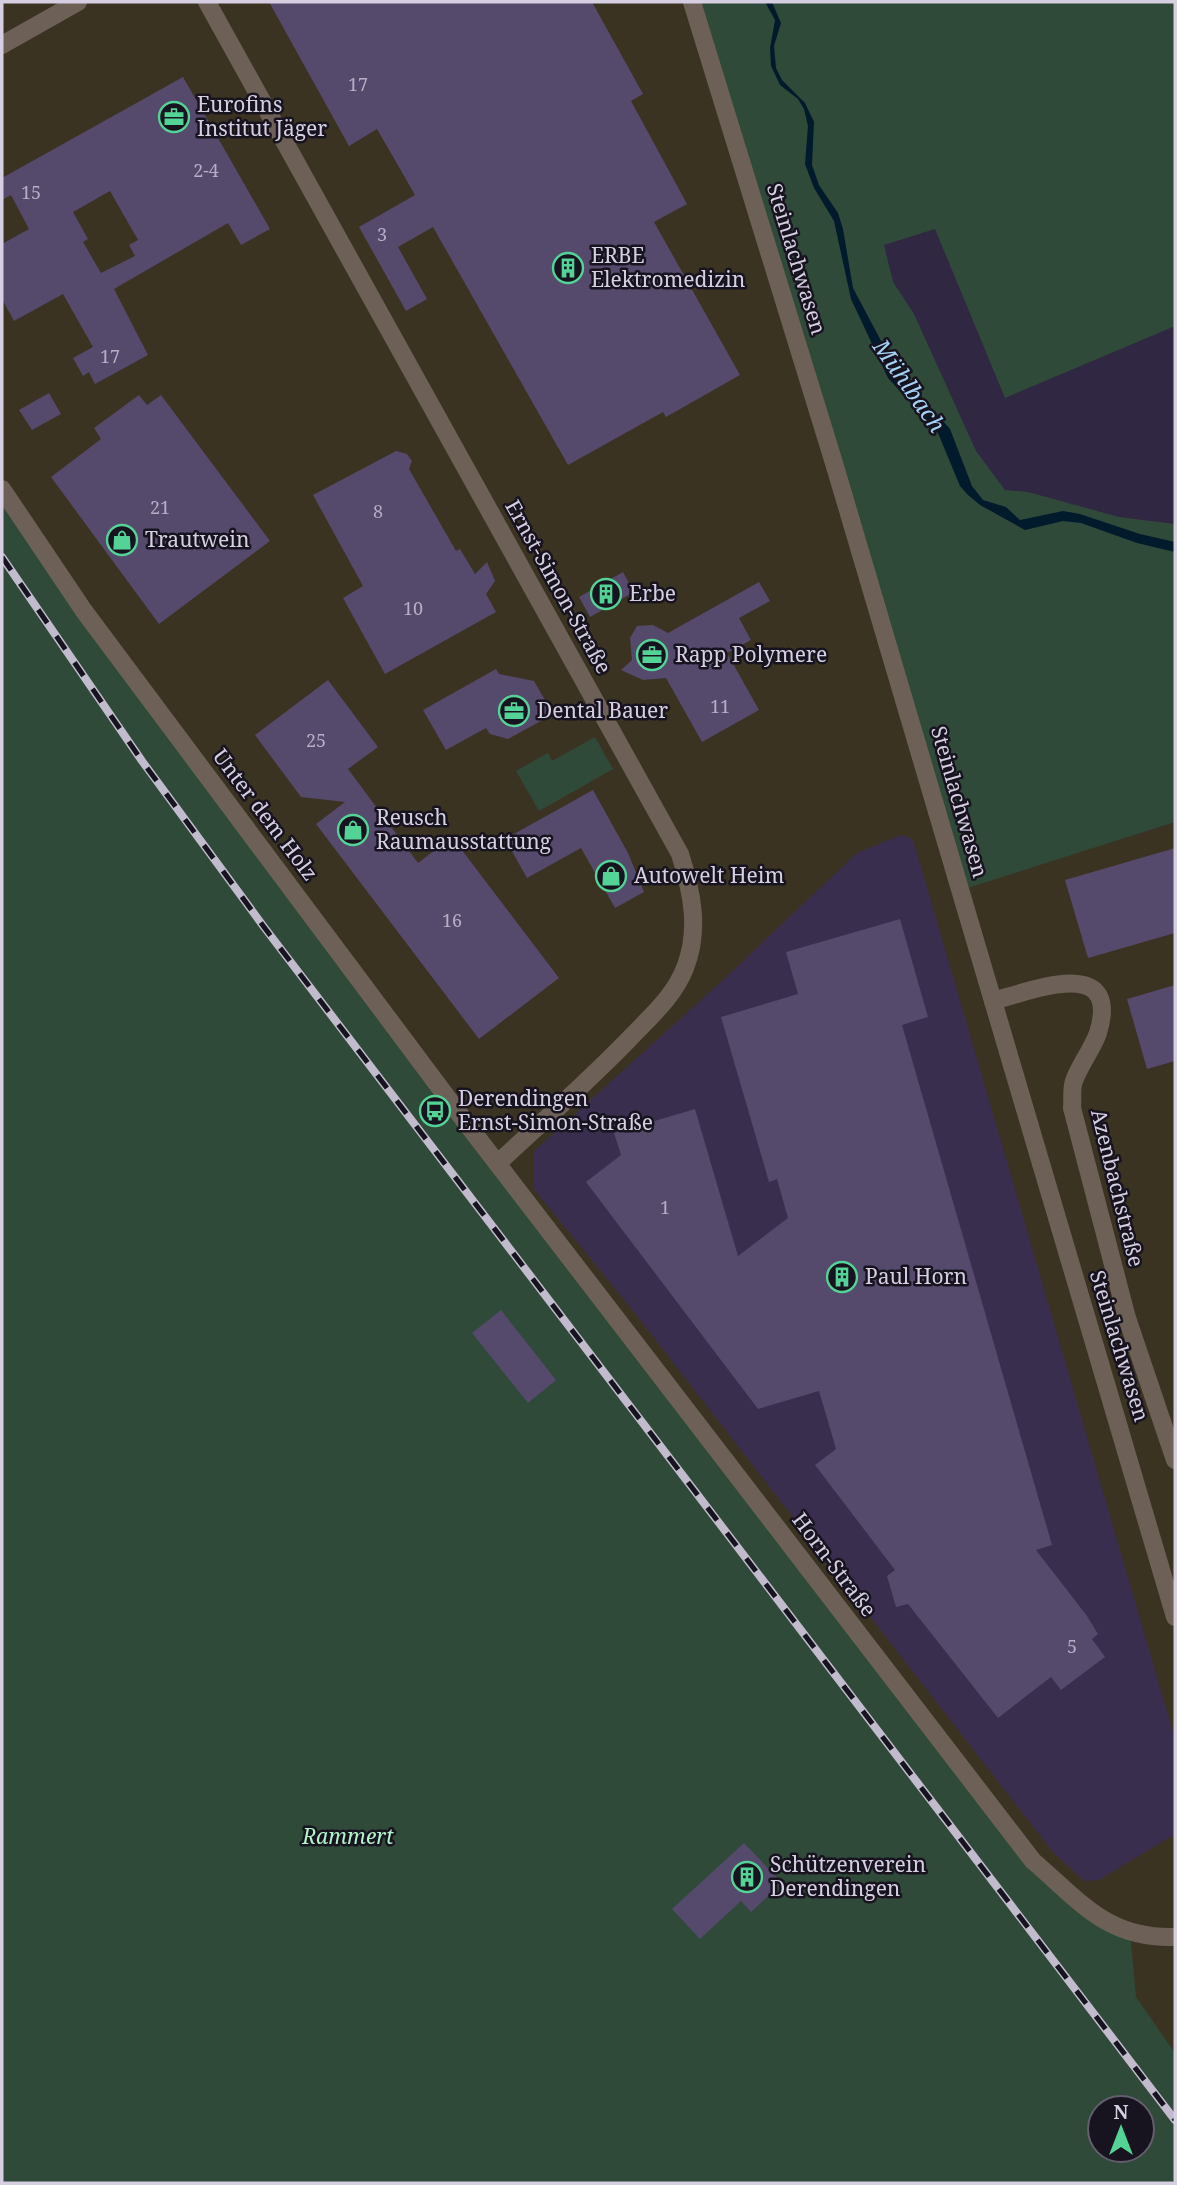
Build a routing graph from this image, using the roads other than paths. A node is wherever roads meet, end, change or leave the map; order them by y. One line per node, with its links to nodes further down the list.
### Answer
1 (78, 2): 4 (street)
2 (207, 2): 7 (street, Ernst-Simon-Straße)
3 (692, 2): 6 (street, Steinlachwasen)
4 (2, 45)
5 (2, 489): 7 (street, Unter dem Holz)
6 (993, 1001): 8 (street, Azenbachstraße); 9 (street, Steinlachwasen)
7 (498, 1163): 10 (street, Horn-Straße)
8 (1175, 1460)
9 (1175, 1617)
10 (1175, 1937)

